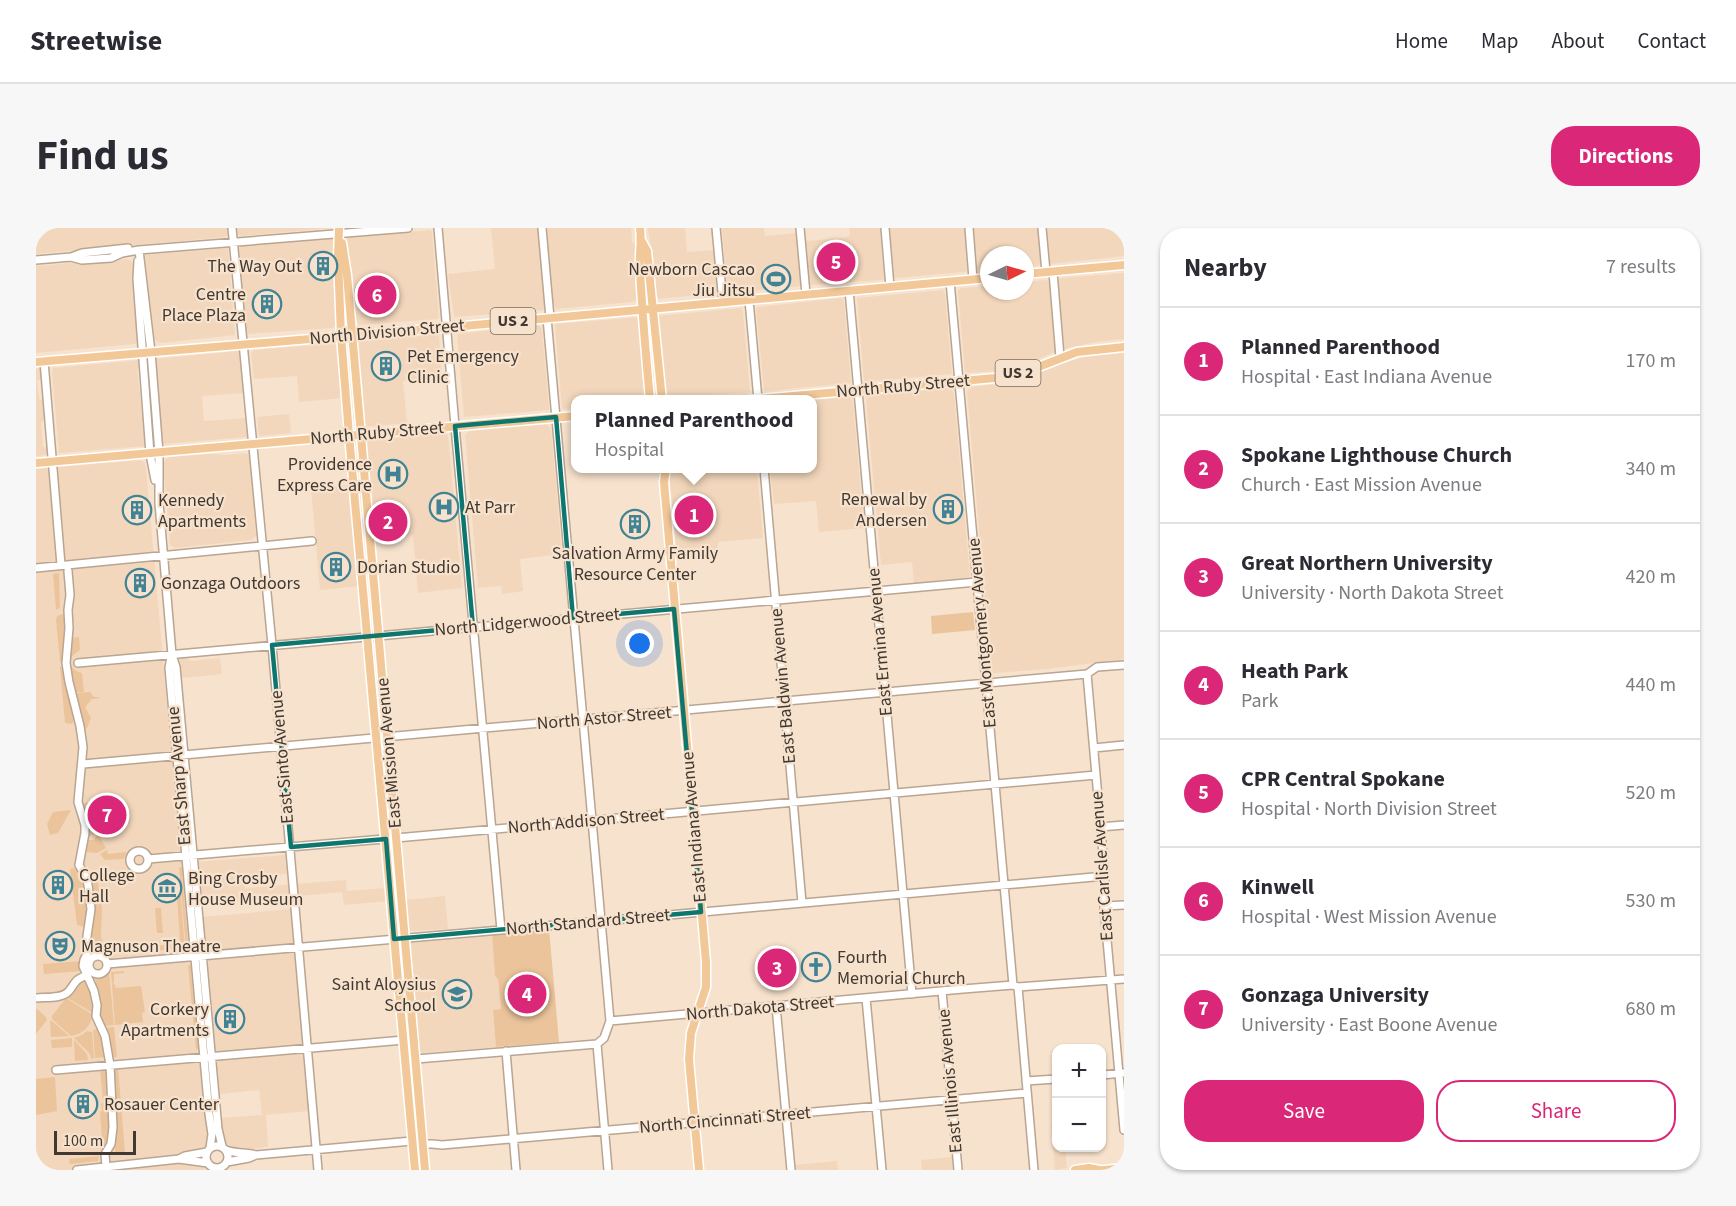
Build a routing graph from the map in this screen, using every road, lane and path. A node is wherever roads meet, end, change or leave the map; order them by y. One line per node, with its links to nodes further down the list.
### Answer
1 (232, 228): 12 (street, East Sinto Avenue)
2 (408, 228): 11 (street)
3 (438, 228): 33 (street)
4 (542, 228): 32 (street)
5 (640, 228): 13 (main road)
6 (716, 228): 29 (street)
7 (800, 228): 27 (street)
8 (885, 228): 25 (street)
9 (969, 228): 22 (street)
10 (1042, 228): 19 (street)
11 (339, 231): 12 (street); 34 (main road, East Mission Avenue); 35 (main road, East Mission Avenue)
12 (234, 242): 14 (street); 36 (street, East Sinto Avenue)
13 (642, 242): 30 (main road); 31 (main road)
14 (139, 250): 15 (street); 16 (street); 21 (street, East Sharp Avenue); 38 (street, East Sharp Avenue)
15 (71, 257): 16 (street); 17 (street)
16 (111, 258): 21 (street)
17 (36, 260)
18 (1124, 265): 19 (main road)
19 (1049, 272): 20 (main road); 39 (street)
20 (1034, 273)
21 (137, 279): 38 (street, East Sharp Avenue)
22 (973, 279): 23 (main road, North Division Street / US 2); 24 (main road, North Division Street / US 2)
23 (980, 279)
24 (950, 281): 25 (main road, North Division Street / US 2); 41 (street, East Montgomery Avenue)
25 (890, 287): 26 (main road, North Division Street / US 2)
26 (849, 290): 27 (main road, North Division Street / US 2); 42 (street, East Ermina Avenue)
27 (806, 294): 28 (main road, North Division Street / US 2)
28 (749, 300): 29 (main road, North Division Street / US 2); 45 (street)
29 (723, 302): 30 (main road, North Division Street / US 2)
30 (653, 308): 31 (main road, North Division Street / US 2); 44 (main road)
31 (642, 309): 32 (main road, North Division Street / US 2); 43 (main road)
32 (548, 318): 33 (main road, North Division Street / US 2); 48 (street)
33 (446, 327): 34 (main road, North Division Street / US 2); 49 (street)
34 (352, 335): 35 (main road, North Division Street / US 2); 51 (main road, East Mission Avenue)
35 (341, 336): 36 (main road, North Division Street / US 2); 50 (main road, East Mission Avenue)
36 (243, 345): 38 (main road, North Division Street / US 2); 52 (street, East Sinto Avenue)
37 (1124, 347): 39 (main road, North Ruby Street / US 2)
38 (147, 353): 40 (main road, North Division Street / US 2); 53 (street, East Sharp Avenue)
39 (1060, 357): 41 (main road, North Ruby Street / US 2)
40 (40, 362): 54 (street)
41 (959, 381): 42 (main road, North Ruby Street / US 2); 66 (street, East Montgomery Avenue)
42 (858, 389): 46 (main road, North Ruby Street / US 2); 67 (street, East Ermina Avenue)
43 (650, 395)
44 (662, 395)
45 (755, 395)
46 (796, 395)
47 (571, 416): 48 (main road, North Ruby Street)
48 (556, 417): 49 (main road, North Ruby Street); 70 (street)
49 (454, 426): 51 (main road, North Ruby Street); 71 (street)
50 (349, 435): 51 (main road, North Ruby Street); 52 (main road, North Ruby Street); 73 (main road, East Mission Avenue)
51 (360, 435): 72 (main road, East Mission Avenue)
52 (253, 445): 53 (main road, North Ruby Street); 61 (street, East Sinto Avenue)
53 (154, 453): 54 (main road, North Ruby Street); 62 (street, East Sharp Avenue)
54 (53, 462): 55 (main road, North Ruby Street); 63 (street)
55 (36, 463)
56 (659, 473): 59 (main road, East Indiana Avenue)
57 (665, 473): 59 (main road, East Indiana Avenue)
58 (764, 473): 68 (street, East Baldwin Avenue)
59 (664, 482): 69 (main road, East Indiana Avenue)
60 (312, 541): 61 (street)
61 (263, 546): 62 (street); 74 (street, East Sinto Avenue)
62 (163, 556): 63 (street); 75 (street, East Sharp Avenue)
63 (61, 566): 64 (street)
64 (36, 568)
65 (68, 571): 91 (street)
66 (977, 582): 67 (street, North Lidgerwood Street); 79 (street, East Montgomery Avenue)
67 (876, 591): 68 (street, North Lidgerwood Street); 80 (street, East Ermina Avenue)
68 (775, 600): 69 (street, North Lidgerwood Street); 81 (street, East Baldwin Avenue)
69 (675, 609): 70 (street, North Lidgerwood Street); 82 (main road, East Indiana Avenue)
70 (573, 618): 71 (street, North Lidgerwood Street); 83 (street)
71 (473, 627): 72 (street, North Lidgerwood Street); 84 (street)
72 (378, 636): 73 (street, North Lidgerwood Street); 85 (main road, East Mission Avenue)
73 (368, 637): 74 (street, North Lidgerwood Street); 86 (main road, East Mission Avenue)
74 (272, 645): 75 (street, North Lidgerwood Street); 88 (street, East Sinto Avenue)
75 (172, 654): 76 (street, North Lidgerwood Street); 90 (street, East Sharp Avenue)
76 (78, 663)
77 (1124, 665): 78 (street, North Astor Street)
78 (1087, 674): 79 (street, North Astor Street); 89 (street, East Carlisle Avenue)
79 (986, 684): 80 (street, North Astor Street); 93 (street, East Montgomery Avenue)
80 (885, 692): 81 (street, North Astor Street); 94 (street, East Ermina Avenue)
81 (784, 701): 82 (street, North Astor Street); 95 (street, East Baldwin Avenue)
82 (684, 711): 83 (street, North Astor Street); 96 (main road, East Indiana Avenue)
83 (582, 720): 84 (street, North Astor Street); 97 (street)
84 (482, 729): 85 (street, North Astor Street); 100 (street)
85 (387, 737): 86 (street, North Astor Street); 101 (main road, East Mission Avenue)
86 (376, 738): 88 (street, North Astor Street); 102 (main road, East Mission Avenue)
87 (1124, 745): 89 (street)
88 (281, 747): 90 (street, North Astor Street); 103 (street, East Sinto Avenue)
89 (1094, 748): 92 (street, East Carlisle Avenue)
90 (181, 756): 91 (street, North Astor Street); 104 (street, East Sharp Avenue)
91 (83, 764): 120 (street)
92 (1096, 775): 93 (street, North Addison Street); 99 (street, East Carlisle Avenue)
93 (995, 784): 94 (street, North Addison Street); 107 (street, East Montgomery Avenue)
94 (894, 793): 95 (street, North Addison Street); 108 (street, East Ermina Avenue)
95 (793, 802): 96 (street, North Addison Street); 109 (street, East Baldwin Avenue)
96 (692, 811): 97 (street, North Addison Street); 112 (main road, East Indiana Avenue)
97 (592, 820): 100 (street, North Addison Street); 113 (street)
98 (1124, 825): 99 (street)
99 (1100, 827): 106 (street, East Carlisle Avenue)
100 (492, 829): 101 (street, North Addison Street); 114 (street)
101 (396, 838): 102 (street, North Addison Street); 116 (main road, East Mission Avenue)
102 (386, 839): 103 (street, North Addison Street); 115 (main road, East Mission Avenue)
103 (291, 847): 104 (street, North Addison Street); 117 (street, East Sinto Avenue)
104 (189, 855): 105 (street, North Addison Street); 118 (street, East Sharp Avenue)
105 (148, 859)
106 (1105, 876): 107 (street, North Standard Street); 111 (street, East Carlisle Avenue)
107 (1004, 884): 108 (street, North Standard Street); 123 (street, East Montgomery Avenue)
108 (903, 894): 109 (street, North Standard Street); 125 (street, East Ermina Avenue)
109 (802, 903): 112 (street, North Standard Street)
110 (1124, 904): 111 (street)
111 (1104, 906): 122 (street, East Carlisle Avenue)
112 (702, 912): 113 (street, North Standard Street); 129 (main road, East Indiana Avenue)
113 (601, 921): 114 (street, North Standard Street); 130 (street)
114 (501, 930): 116 (street, North Standard Street)
115 (394, 939): 116 (street, North Standard Street); 117 (street, North Standard Street); 131 (main road, East Mission Avenue)
116 (406, 939): 136 (main road, East Mission Avenue)
117 (299, 947): 118 (street, North Standard Street); 133 (street, East Sinto Avenue)
118 (198, 956): 119 (street, North Standard Street); 137 (street, East Sharp Avenue)
119 (107, 964)
120 (87, 975): 126 (street); 138 (street)
121 (1124, 979): 122 (street, North Dakota Street)
122 (1111, 980): 123 (street, North Dakota Street); 140 (street, East Carlisle Avenue)
123 (1016, 986): 124 (street, North Dakota Street); 143 (street, East Montgomery Avenue)
124 (942, 991): 125 (street, North Dakota Street); 145 (street, East Illinois Avenue)
125 (912, 994): 127 (street, North Dakota Street)
126 (36, 998)
127 (866, 998): 128 (street, North Dakota Street); 146 (street)
128 (776, 1006): 129 (street, North Dakota Street); 147 (street)
129 (698, 1013): 130 (street, North Dakota Street); 148 (main road, East Indiana Avenue)
130 (610, 1021): 132 (street)
131 (404, 1040): 133 (street); 134 (main road, East Mission Avenue)
132 (597, 1044): 135 (street); 150 (street)
133 (308, 1048): 137 (street); 155 (street, East Sinto Avenue)
134 (405, 1051): 136 (street); 152 (main road, East Mission Avenue)
135 (506, 1051): 136 (street); 151 (street)
136 (416, 1055): 153 (main road, East Mission Avenue)
137 (207, 1056): 138 (street); 154 (street, East Sharp Avenue); 156 (street, East Sharp Avenue)
138 (110, 1065): 139 (street); 159 (street)
139 (56, 1070)
140 (1122, 1073): 141 (street); 149 (street, East Carlisle Avenue)
141 (1106, 1075)
142 (1052, 1079): 143 (street)
143 (1026, 1081): 144 (street, East Montgomery Avenue)
144 (1027, 1093): 145 (street, North Cincinnati Street); 174 (street, East Montgomery Avenue)
145 (951, 1100): 146 (street, North Cincinnati Street); 173 (street, East Illinois Avenue)
146 (876, 1107): 147 (street, North Cincinnati Street); 172 (street)
147 (786, 1115): 148 (street, North Cincinnati Street); 171 (street)
148 (695, 1123): 150 (street, North Cincinnati Street); 170 (main road, East Indiana Avenue)
149 (1124, 1130)
150 (604, 1131): 151 (street, North Cincinnati Street); 169 (street)
151 (514, 1139): 153 (street, North Cincinnati Street); 168 (street)
152 (412, 1141): 155 (street); 166 (main road, East Mission Avenue); 167 (main road)
153 (423, 1144): 167 (main road, East Mission Avenue)
154 (224, 1148): 156 (street); 157 (street); 160 (street)
155 (317, 1149): 157 (street); 165 (street, East Sinto Avenue)
156 (208, 1150): 158 (street); 161 (street)
157 (256, 1155): 160 (street)
158 (179, 1159): 161 (street); 162 (street)
159 (106, 1166): 162 (street); 164 (street)
160 (224, 1166): 161 (street)
161 (211, 1167)
162 (116, 1168)
163 (1124, 1168): 176 (main road)
164 (77, 1170)
165 (318, 1170)
166 (415, 1170)
167 (423, 1170)
168 (516, 1170)
169 (608, 1170)
170 (699, 1170)
171 (791, 1170)
172 (882, 1170)
173 (958, 1170)
174 (1034, 1170)
175 (1075, 1170): 176 (main road)
176 (1102, 1170)

